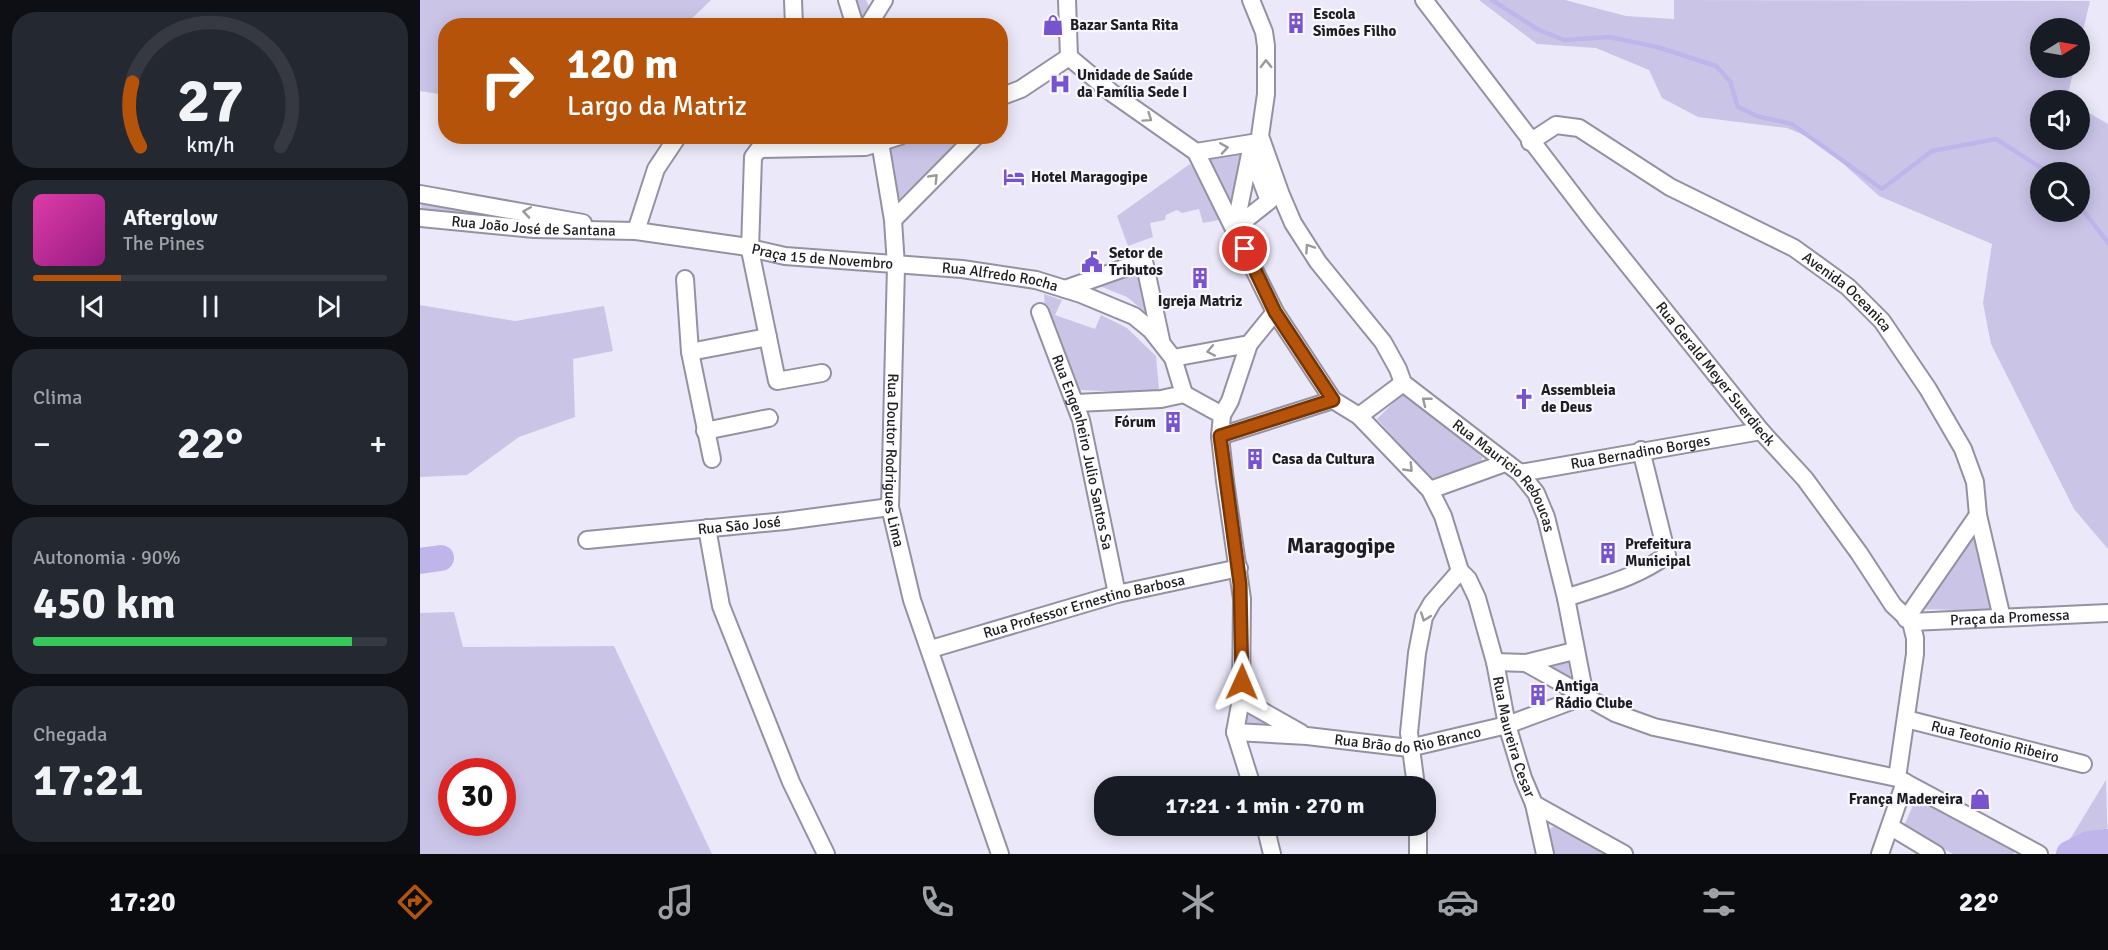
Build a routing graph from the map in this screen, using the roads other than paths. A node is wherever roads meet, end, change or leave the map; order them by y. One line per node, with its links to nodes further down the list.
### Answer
1 (793, 0): 7 (street)
2 (847, 0): 8 (street)
3 (1067, 0): 10 (street)
4 (1251, 0): 15 (street, Rua Mauricio Reboucas, one-way to 4)
5 (1424, 0): 14 (street, Rua Gerald Meyer Suerdieck)
6 (879, 2): 9 (street)
7 (794, 18)
8 (853, 18)
9 (872, 18)
10 (1069, 57): 11 (street); 20 (street, one-way to 20)
11 (1021, 89): 12 (street); 13 (street)
12 (1008, 94)
13 (1008, 102)
14 (1530, 142): 47 (street, Rua Gerald Meyer Suerdieck); 55 (street, Avenida Oceanica)
15 (1254, 143): 20 (street, one-way to 15); 24 (street); 24 (street); 39 (street, Rua Mauricio Reboucas, one-way to 15)
16 (673, 144): 26 (street)
17 (820, 144): 27 (street, Praça 15 de Novembro)
18 (881, 144): 23 (street, Praça 15 de Novembro)
19 (968, 144): 23 (street, one-way to 19)
20 (1196, 152): 24 (street)
21 (420, 194): 25 (street, Rua João José de Santana, one-way to 21)
22 (420, 218): 25 (street, Rua João José de Santana)
23 (893, 220): 28 (street, Praça 15 de Novembro)
24 (1235, 228): 32 (street)
25 (604, 231): 26 (street)
26 (636, 231): 27 (street)
27 (750, 250): 28 (street, Praça 15 de Novembro); 33 (street)
28 (896, 266): 30 (street, Rua Alfredo Rocha); 54 (street, Rua Doutor Rodrigues Lima)
29 (685, 279): 36 (street)
30 (1065, 289): 34 (street, Rua Alfredo Rocha); 34 (street)
31 (1040, 312): 42 (street, Rua Engenheiro Julio Santos Sa)
32 (1275, 312): 35 (street); 41 (street)
33 (768, 337): 36 (street); 38 (street)
34 (1162, 344): 37 (street, Rua Alfredo Rocha)
35 (1249, 344): 37 (street, one-way to 37); 43 (street)
36 (690, 351): 46 (street)
37 (1173, 358): 40 (street)
38 (822, 373)
39 (1403, 383): 44 (street); 51 (street, Rua Mauricio Reboucas, one-way to 39)
40 (1184, 394): 42 (street); 43 (street)
41 (1333, 400): 44 (street, Rua Maureira Cesar); 48 (street)
42 (1076, 404): 60 (street, Rua Engenheiro Julio Santos Sa)
43 (1222, 415): 48 (street)
44 (1359, 416): 53 (street, Rua Maureira Cesar, one-way to 53)
45 (769, 418): 46 (street)
46 (705, 431): 50 (street)
47 (1761, 431): 49 (street, Rua Bernadino Borges); 64 (street, Rua Gerald Meyer Suerdieck)
48 (1220, 436): 58 (street)
49 (1641, 450): 52 (street, Rua Bernadino Borges); 61 (street)
50 (712, 459)
51 (1505, 463): 52 (street, Rua Mauricio Reboucas); 53 (street)
52 (1520, 474): 61 (street, Rua Mauricio Reboucas)
53 (1430, 490): 59 (street, Rua Maureira Cesar)
54 (890, 507): 56 (street, Rua São José); 65 (street, Rua Doutor Rodrigues Lima)
55 (1978, 515): 63 (street, Avenida Oceanica); 64 (street)
56 (707, 528): 57 (street, Rua São José); 86 (street)
57 (587, 540)
58 (1239, 568): 60 (street, Rua Professor Ernestino Barbosa); 70 (street)
59 (1460, 571): 67 (street, Rua Maureira Cesar); 75 (street, one-way to 75)
60 (1117, 594): 65 (street, Rua Professor Ernestino Barbosa)
61 (1566, 598): 66 (street, Rua Mauricio Reboucas)
62 (2108, 613): 63 (street, Praça da Promessa)
63 (2002, 618): 64 (street, Praça da Promessa)
64 (1909, 620): 71 (street)
65 (931, 649): 87 (street, Rua Doutor Rodrigues Lima)
66 (1574, 651): 68 (street); 69 (street, Rua Mauricio Reboucas)
67 (1495, 662): 68 (street); 72 (street, Rua Maureira Cesar)
68 (1526, 663): 69 (street)
69 (1585, 696): 72 (street, Rua Brão do Rio Branco); 79 (street)
70 (1241, 699): 73 (street); 74 (street, Rua Brão do Rio Branco)
71 (1906, 719): 76 (street, Rua Teotonio Ribeiro); 79 (street)
72 (1507, 725): 75 (street, Rua Brão do Rio Branco); 80 (street, Rua Maureira Cesar)
73 (1235, 732): 74 (street, Rua Brão do Rio Branco); 77 (street)
74 (1307, 736): 75 (street, Rua Brão do Rio Branco)
75 (1409, 748): 78 (street)
76 (2082, 764)
77 (1249, 776)
78 (1414, 776)
79 (1901, 780): 81 (street); 84 (street)
80 (1534, 804): 90 (street); 91 (street, Rua Maureira Cesar)
81 (1891, 828): 85 (street); 92 (street)
82 (1268, 836): 88 (street)
83 (1418, 836): 89 (street)
84 (2034, 850)
85 (1879, 852)
86 (826, 854)
87 (1000, 854)
88 (1272, 854)
89 (1418, 854)
90 (1545, 854)
91 (1624, 854)
92 (1936, 854)

